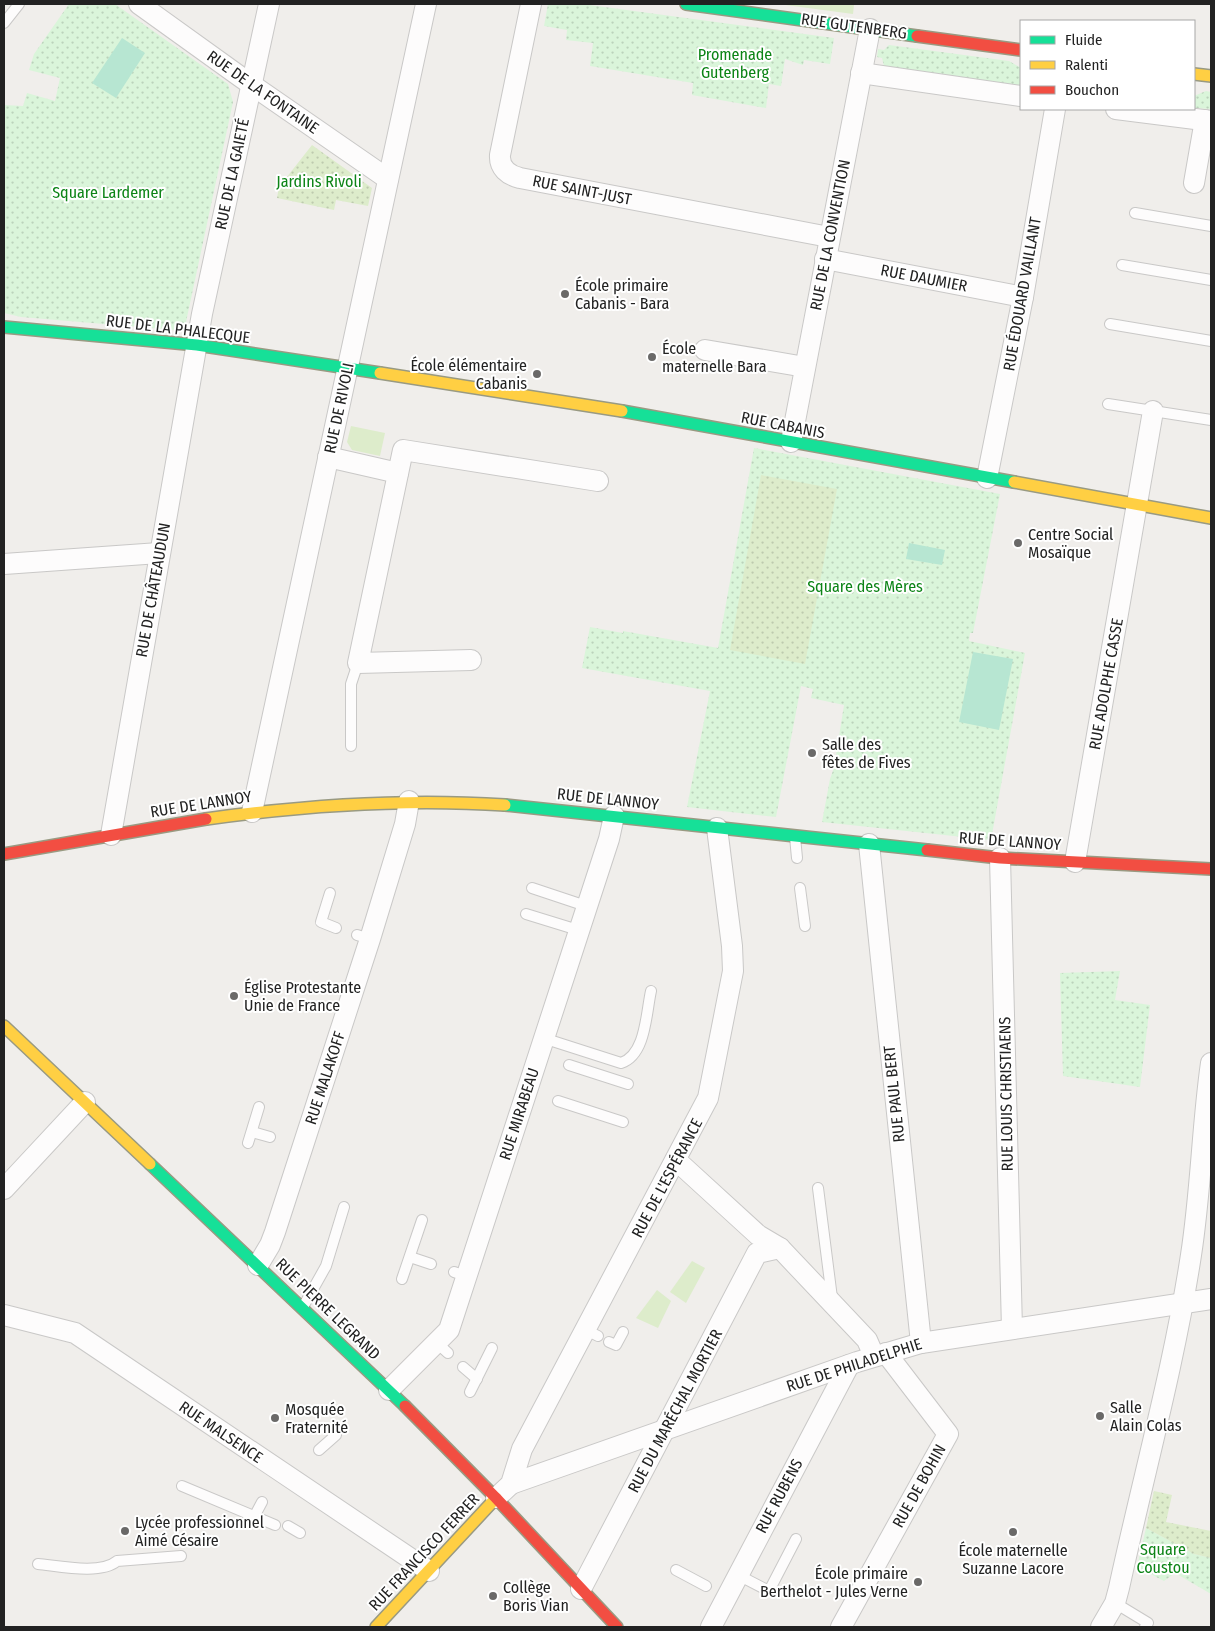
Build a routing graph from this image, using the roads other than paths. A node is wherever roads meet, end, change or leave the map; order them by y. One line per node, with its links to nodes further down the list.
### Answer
1 (18, 4): 7 (lane)
2 (139, 4): 13 (street, RUE DE LA FONTAINE)
3 (269, 4): 13 (street, RUE DE LA GAIETÉ)
4 (426, 4): 18 (street, RUE DE RIVOLI)
5 (531, 4): 22 (street, RUE SAINT-JUST)
6 (686, 4): 8 (street, RUE GUTENBERG)
7 (4, 23)
8 (870, 29): 9 (street, RUE GUTENBERG); 10 (street, RUE DE LA CONVENTION)
9 (1020, 50)
10 (861, 73): 14 (street); 22 (street, RUE DE LA CONVENTION)
11 (1195, 74): 12 (street)
12 (1211, 76)
13 (251, 85): 18 (street, RUE DE LA FONTAINE); 30 (street, RUE DE LA GAIETÉ)
14 (1020, 96)
15 (1055, 110): 26 (street, RUE ÉDOUARD VAILLANT)
16 (1124, 110): 17 (street)
17 (1208, 121): 19 (street)
18 (388, 179): 33 (street, RUE DE RIVOLI)
19 (1194, 183)
20 (1135, 213): 21 (lane)
21 (1211, 226)
22 (829, 237): 23 (street, RUE DE LA CONVENTION)
23 (825, 259): 26 (street, RUE DAUMIER); 32 (street, RUE DE LA CONVENTION)
24 (1122, 265): 25 (lane)
25 (1211, 280)
26 (1023, 297): 40 (street, RUE ÉDOUARD VAILLANT)
27 (1110, 324): 29 (lane)
28 (4, 327): 30 (street, RUE DE LA PHALECQUE)
29 (1211, 341)
30 (196, 346): 33 (street, RUE DE LA PHALECQUE); 44 (street, RUE DE CHÂTEAUDUN)
31 (705, 350): 32 (street)
32 (806, 367): 37 (street, RUE DE LA CONVENTION)
33 (348, 368): 37 (street, RUE CABANIS); 38 (street, RUE DE RIVOLI)
34 (1108, 404): 35 (lane)
35 (1152, 411): 36 (lane); 42 (street, RUE ADOLPHE CASSE)
36 (1211, 420)
37 (791, 442): 40 (street, RUE CABANIS)
38 (328, 457): 39 (street); 50 (street, RUE DE RIVOLI)
39 (398, 473): 41 (street); 47 (street)
40 (987, 478): 42 (street, RUE CABANIS)
41 (598, 480)
42 (1136, 506): 43 (street, RUE CABANIS); 59 (street, RUE ADOLPHE CASSE)
43 (1211, 518)
44 (159, 553): 45 (street); 53 (street, RUE DE CHÂTEAUDUN)
45 (4, 564)
46 (471, 660): 47 (street)
47 (358, 663): 48 (lane)
48 (350, 746)
49 (409, 802): 50 (street, RUE DE LANNOY); 51 (street, RUE DE LANNOY); 90 (street, RUE MALAKOFF)
50 (252, 812): 53 (street, RUE DE LANNOY)
51 (614, 816): 52 (street, RUE DE LANNOY); 64 (street, RUE MIRABEAU)
52 (717, 828): 54 (street, RUE DE LANNOY); 82 (street, RUE DE L'ESPÉRANCE)
53 (111, 835): 56 (street, RUE DE LANNOY)
54 (795, 836): 55 (street, RUE DE LANNOY); 57 (lane)
55 (869, 844): 58 (street, RUE DE LANNOY); 100 (street, RUE PAUL BERT)
56 (4, 854)
57 (797, 858)
58 (1000, 858): 59 (street, RUE DE LANNOY); 97 (street, RUE LOUIS CHRISTIAENS)
59 (1075, 862): 60 (street, RUE DE LANNOY)
60 (1211, 869)
61 (532, 888): 64 (lane)
62 (800, 888): 66 (lane)
63 (330, 893): 67 (lane)
64 (586, 906): 68 (street, RUE MIRABEAU)
65 (526, 914): 68 (lane)
66 (805, 926)
67 (336, 928)
68 (578, 930): 71 (street, RUE MIRABEAU)
69 (651, 990): 71 (lane)
70 (4, 1026): 76 (street, RUE PIERRE LEGRAND)
71 (544, 1051): 106 (street, RUE MIRABEAU)
72 (1211, 1063): 94 (street)
73 (570, 1066): 74 (lane)
74 (628, 1084)
75 (558, 1101): 78 (lane)
76 (85, 1102): 84 (street); 90 (street, RUE PIERRE LEGRAND)
77 (259, 1107): 79 (lane)
78 (623, 1122)
79 (252, 1132): 80 (lane); 81 (lane)
80 (270, 1137)
81 (248, 1143)
82 (677, 1160): 87 (street); 111 (street, RUE DE L'ESPÉRANCE)
83 (818, 1188): 93 (lane)
84 (4, 1189)
85 (344, 1207): 95 (lane)
86 (422, 1220): 88 (lane)
87 (780, 1248): 93 (street); 108 (street, RUE DU MARÉCHAL MORTIER)
88 (410, 1257): 89 (lane); 91 (lane)
89 (431, 1264)
90 (258, 1265): 95 (street, RUE PIERRE LEGRAND)
91 (402, 1279)
92 (1211, 1299): 94 (street, RUE DE PHILADELPHIE)
93 (833, 1304): 102 (street)
94 (1183, 1304): 97 (street, RUE DE PHILADELPHIE); 125 (street)
95 (303, 1309): 106 (street, RUE PIERRE LEGRAND)
96 (4, 1315): 121 (street, RUE MALSENCE)
97 (1012, 1329): 100 (street, RUE DE PHILADELPHIE)
98 (623, 1332): 99 (lane)
99 (609, 1342)
100 (921, 1343): 102 (street, RUE DE PHILADELPHIE)
101 (492, 1348): 105 (lane)
102 (880, 1355): 103 (street, RUE DE PHILADELPHIE); 129 (street, RUE DE BOHIN)
103 (849, 1365): 108 (street, RUE DE PHILADELPHIE); 122 (street, RUE RUBENS)
104 (463, 1367): 105 (lane)
105 (477, 1379): 107 (lane)
106 (389, 1390): 113 (street, RUE PIERRE LEGRAND)
107 (470, 1392)
108 (665, 1428): 111 (street, RUE DE PHILADELPHIE); 124 (street, RUE DU MARÉCHAL MORTIER)
109 (336, 1435): 110 (lane)
110 (319, 1450)
111 (511, 1484): 113 (street, RUE DE L'ESPÉRANCE)
112 (182, 1486): 115 (lane)
113 (496, 1498): 121 (street, RUE FRANCISCO FERRER); 124 (street, RUE PIERRE LEGRAND)
114 (262, 1502): 115 (lane)
115 (254, 1517): 116 (lane)
116 (274, 1525)
117 (796, 1539): 122 (lane)
118 (181, 1556): 119 (lane)
119 (38, 1564)
120 (676, 1570): 123 (lane)
121 (428, 1571): 126 (street, RUE FRANCISCO FERRER)
122 (738, 1575): 128 (street, RUE RUBENS)
123 (706, 1586)
124 (581, 1589): 127 (street, RUE PIERRE LEGRAND)
125 (1114, 1603): 130 (street); 131 (lane)
126 (376, 1627)
127 (617, 1627)
128 (711, 1627)
129 (841, 1627)
130 (1101, 1627)
131 (1145, 1627)

